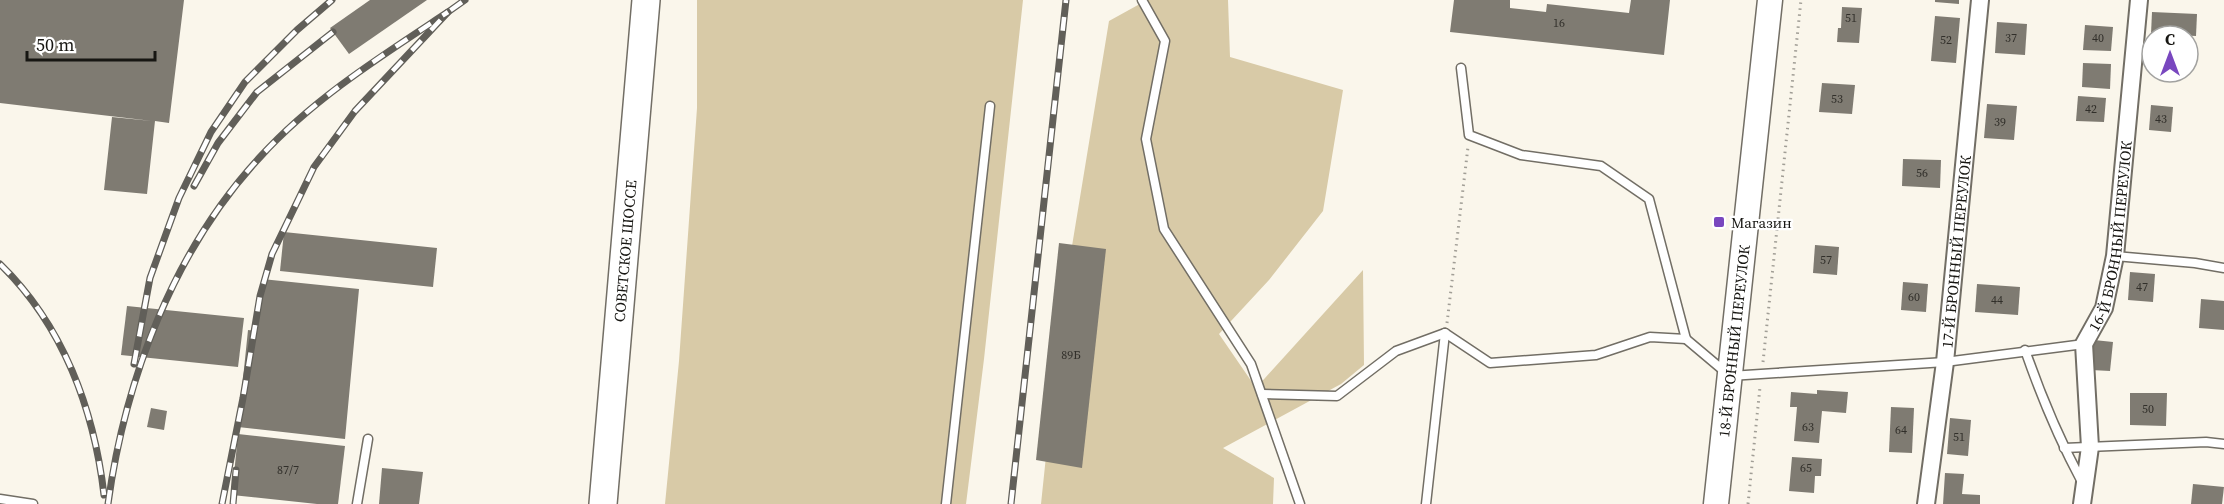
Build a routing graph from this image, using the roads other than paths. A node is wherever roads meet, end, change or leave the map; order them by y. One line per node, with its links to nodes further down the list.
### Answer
1 (646, 0): 25 (main road, СОВЕТСКОЕ ШОССЕ)
2 (1142, 0): 16 (lane)
3 (1770, 0): 15 (street, 18-Й БРОННЫЙ ПЕРЕУЛОК)
4 (1980, 0): 14 (street, 17-Й БРОННЫЙ ПЕРЕУЛОК)
5 (2139, 0): 8 (street, 16-Й БРОННЫЙ ПЕРЕУЛОК)
6 (1461, 68): 11 (lane)
7 (990, 106): 26 (lane)
8 (2115, 256): 9 (lane); 12 (street, 16-Й БРОННЫЙ ПЕРЕУЛОК)
9 (2224, 268)
10 (1445, 333): 11 (lane); 16 (lane); 28 (lane)
11 (1686, 339): 15 (lane)
12 (2084, 344): 13 (lane); 19 (street, 16-Й БРОННЫЙ ПЕРЕУЛОК)
13 (2025, 350): 14 (lane); 20 (lane)
14 (1945, 362): 15 (lane); 30 (street, 17-Й БРОННЫЙ ПЕРЕУЛОК)
15 (1730, 376): 29 (street, 18-Й БРОННЫЙ ПЕРЕУЛОК)
16 (1262, 394): 27 (lane)
17 (368, 439): 24 (lane)
18 (2224, 444): 19 (lane)
19 (2090, 447): 20 (lane); 21 (street, 16-Й БРОННЫЙ ПЕРЕУЛОК)
20 (2064, 448): 21 (lane)
21 (2084, 485): 31 (street, 16-Й БРОННЫЙ ПЕРЕУЛОК)
22 (0, 499): 23 (lane)
23 (33, 504)
24 (357, 504)
25 (603, 504)
26 (946, 504)
27 (1300, 504)
28 (1426, 504)
29 (1716, 504)
30 (1926, 504)
31 (2082, 504)

